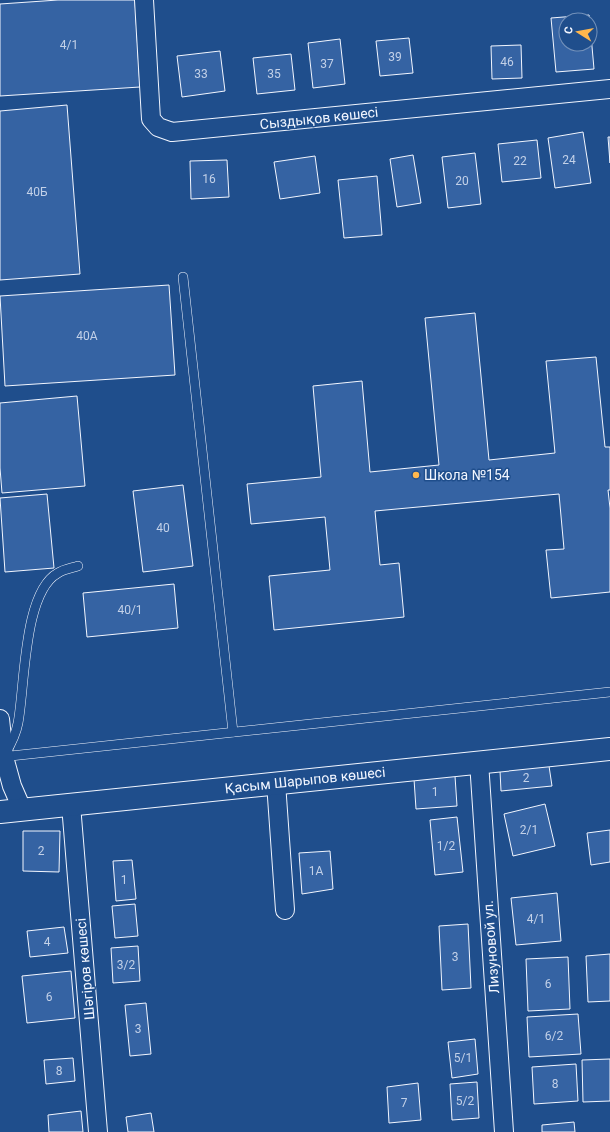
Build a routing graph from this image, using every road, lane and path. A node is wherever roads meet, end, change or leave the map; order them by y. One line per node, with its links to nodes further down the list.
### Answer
1 (144, 0): 2 (street, Сыздықов көшесі)
2 (610, 88)
3 (183, 277): 7 (lane)
4 (78, 566): 9 (lane)
5 (610, 692): 7 (lane)
6 (0, 719): 9 (street)
7 (233, 732): 9 (lane)
8 (610, 749): 10 (street, Қасым Шарыпов көшесі)
9 (2, 757): 13 (street)
10 (479, 762): 11 (street, Қасым Шарыпов көшесі); 17 (street, Лизуновой ул.)
11 (276, 783): 12 (street, Қасым Шарыпов көшесі); 15 (street)
12 (71, 806): 13 (street, Қасым Шарыпов көшесі); 16 (street, Шәгіров көшесі)
13 (22, 810): 14 (street, Қасым Шарыпов көшесі)
14 (0, 812)
15 (285, 910)
16 (98, 1132)
17 (504, 1132)

